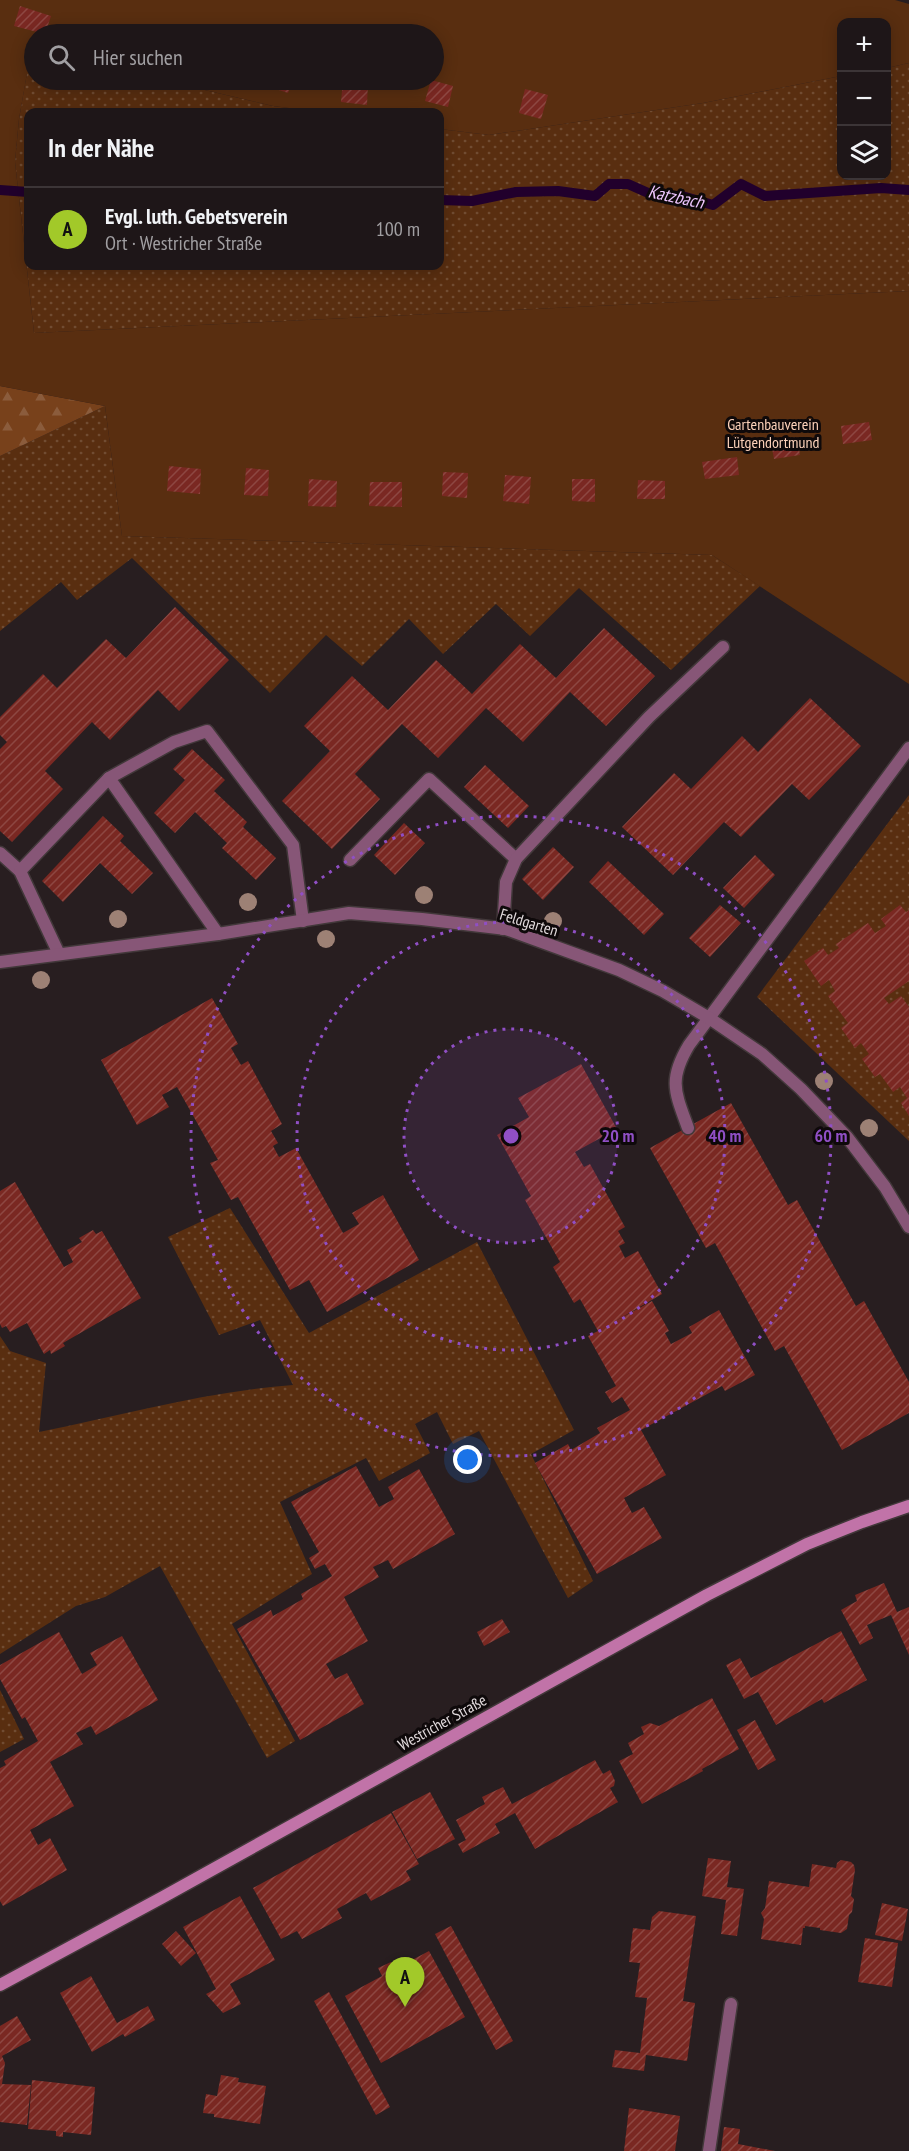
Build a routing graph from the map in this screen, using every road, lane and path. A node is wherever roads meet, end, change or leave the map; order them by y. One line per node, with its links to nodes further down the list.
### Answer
1 (723, 647): 5 (street)
2 (909, 748): 13 (street)
3 (109, 778): 7 (street); 8 (street); 10 (street)
4 (0, 853): 7 (street)
5 (516, 859): 6 (street); 9 (street)
6 (350, 860)
7 (20, 871): 11 (street)
8 (303, 921): 9 (street, Feldgarten); 10 (street, Feldgarten)
9 (503, 929): 13 (street, Feldgarten)
10 (218, 934): 11 (street, Feldgarten)
11 (59, 954): 12 (street, Feldgarten)
12 (0, 962)
13 (709, 1018): 14 (street); 15 (street, Feldgarten)
14 (688, 1128)
15 (909, 1227)
16 (909, 1506): 17 (street, Westricher Straße)
17 (0, 1984)
18 (731, 2004): 19 (street)
19 (709, 2151)

